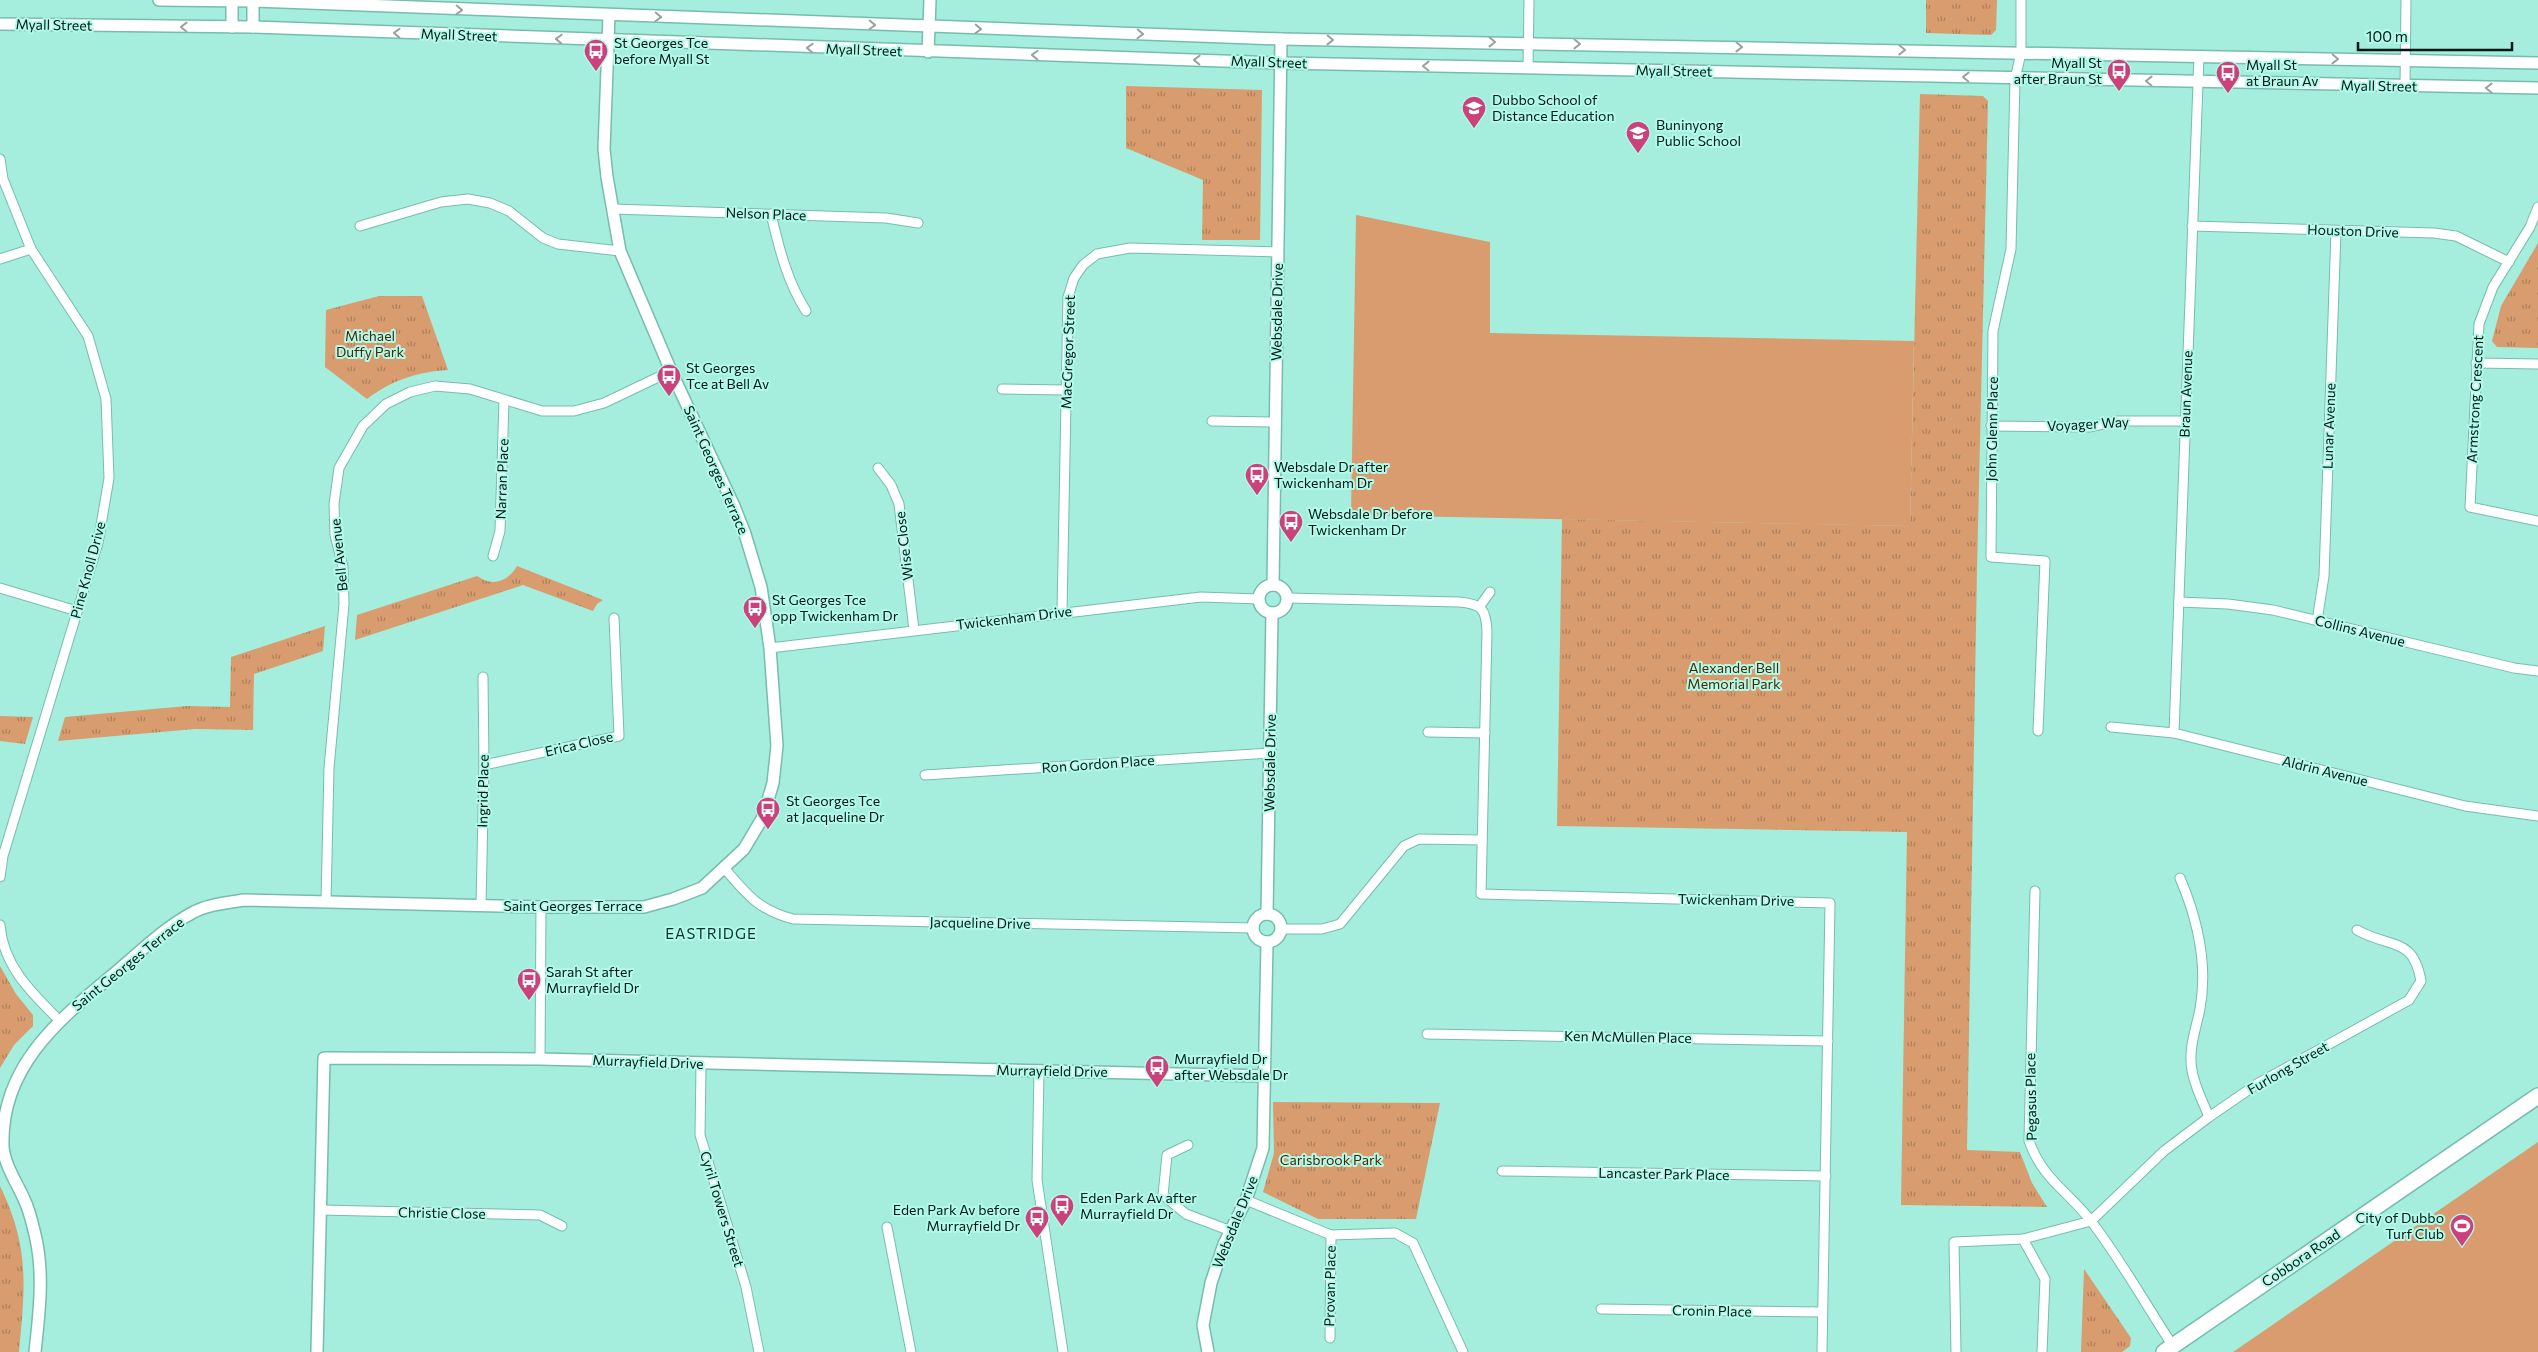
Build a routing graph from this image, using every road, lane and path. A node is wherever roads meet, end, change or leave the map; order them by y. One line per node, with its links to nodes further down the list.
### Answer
1 (159, 0): 2 (street, Myall Street)
2 (232, 0): 7 (street, Myall Street); 10 (street)
3 (930, 0): 11 (street)
4 (1529, 0): 15 (street)
5 (2021, 0): 17 (street, John Glenn Place)
6 (2406, 0): 19 (street)
7 (253, 1): 8 (street, Myall Street, one-way to 8); 12 (street)
8 (609, 16): 11 (street, Myall Street, one-way to 11); 14 (street, Saint Georges Terrace)
9 (0, 24): 10 (street, Myall Street, one-way to 9)
10 (232, 27): 12 (street, Myall Street)
11 (929, 27): 13 (street, Myall Street, one-way to 13); 16 (street)
12 (253, 28): 14 (street, Myall Street, one-way to 12)
13 (1281, 39): 15 (street, Myall Street, one-way to 15); 20 (street, Websdale Drive)
14 (608, 41): 16 (street, Myall Street, one-way to 14); 29 (street, Saint Georges Terrace)
15 (1528, 43): 17 (street, Myall Street, one-way to 17); 22 (street)
16 (928, 52): 20 (street, Myall Street, one-way to 16)
17 (2021, 53): 18 (street, Myall Street); 23 (street, John Glenn Place)
18 (2199, 56): 19 (street, Myall Street, one-way to 19); 24 (street, Braun Avenue)
19 (2405, 60): 21 (street, Myall Street); 25 (street)
20 (1281, 63): 22 (street, Myall Street, one-way to 20); 37 (street, Websdale Drive)
21 (2538, 63)
22 (1528, 68): 23 (street, Myall Street, one-way to 22)
23 (2015, 79): 24 (street, Myall Street, one-way to 23); 50 (street, John Glenn Place)
24 (2198, 82): 25 (street, Myall Street); 33 (street, Braun Avenue)
25 (2404, 86): 26 (street, Myall Street, one-way to 25)
26 (2538, 88)
27 (0, 159): 35 (street, Pine Knoll Drive)
28 (2538, 207): 39 (street, Armstrong Crescent)
29 (613, 209): 30 (street, Nelson Place); 36 (street, Saint Georges Terrace)
30 (771, 214): 31 (street, Nelson Place); 40 (street)
31 (918, 223)
32 (360, 226): 36 (street)
33 (2192, 226): 34 (street, Houston Drive); 48 (street, Braun Avenue)
34 (2336, 231): 39 (street, Houston Drive); 65 (street, Lunar Avenue)
35 (31, 249): 38 (street); 61 (street, Pine Knoll Drive)
36 (620, 251): 43 (street, Saint Georges Terrace)
37 (1278, 252): 45 (street, MacGregor Street); 49 (street, Websdale Drive)
38 (0, 259)
39 (2509, 262): 41 (street, Armstrong Crescent)
40 (806, 311)
41 (2476, 363): 42 (street); 52 (street, Armstrong Crescent)
42 (2538, 364)
43 (671, 371): 46 (street, Bell Avenue); 67 (street, Saint Georges Terrace)
44 (1002, 389): 45 (street)
45 (1066, 390): 62 (street, MacGregor Street)
46 (504, 400): 53 (street, Narran Place); 84 (street, Bell Avenue)
47 (1212, 421): 49 (street)
48 (2185, 421): 50 (street, Voyager Way); 59 (street, Braun Avenue)
49 (1276, 422): 54 (street, Websdale Drive)
50 (1991, 426): 71 (street, John Glenn Place)
51 (878, 468): 66 (street, Wise Close)
52 (2538, 521)
53 (493, 556)
54 (1273, 584): 57 (street); 58 (street)
55 (0, 588): 61 (street)
56 (1490, 592): 60 (street)
57 (1287, 598): 60 (street); 63 (street)
58 (1258, 599): 62 (street, Twickenham Drive); 63 (street)
59 (2180, 602): 65 (street, Collins Avenue); 74 (street, Braun Avenue)
60 (1480, 606): 73 (street, Twickenham Drive)
61 (77, 611): 81 (street, Pine Knoll Drive)
62 (1062, 612): 66 (street, Twickenham Drive)
63 (1272, 612): 75 (street, Websdale Drive)
64 (614, 618): 76 (street, Erica Close)
65 (2317, 621): 68 (street, Collins Avenue)
66 (914, 630): 67 (street, Twickenham Drive)
67 (770, 648): 80 (street, Saint Georges Terrace)
68 (2538, 671)
69 (483, 677): 76 (street, Ingrid Place)
70 (2111, 727): 74 (street, Aldrin Avenue)
71 (2038, 731)
72 (1428, 732): 73 (street)
73 (1485, 733): 79 (street, Twickenham Drive)
74 (2174, 733): 78 (street, Aldrin Avenue)
75 (1270, 753): 77 (street, Ron Gordon Place); 87 (street, Websdale Drive)
76 (484, 765): 85 (street, Ingrid Place)
77 (926, 775)
78 (2538, 816)
79 (1482, 840): 90 (street); 95 (street, Twickenham Drive)
80 (725, 869): 86 (street, Saint Georges Terrace); 89 (street, Jacqueline Drive)
81 (0, 877)
82 (2180, 878): 101 (street)
83 (2034, 892): 107 (street, Pegasus Place)
84 (326, 902): 85 (street, Saint Georges Terrace); 93 (street, Saint Georges Terrace)
85 (481, 905): 86 (street, Saint Georges Terrace)
86 (541, 907): 96 (street)
87 (1267, 914): 89 (street); 90 (street)
88 (0, 925): 93 (street)
89 (1253, 928): 92 (street)
90 (1281, 929): 92 (street)
91 (2357, 930): 101 (street, Furlong Street)
92 (1267, 942): 99 (street, Websdale Drive)
93 (59, 1020): 117 (street, Saint Georges Terrace)
94 (1427, 1034): 95 (street, Ken McMullen Place)
95 (1828, 1041): 104 (street, Twickenham Drive)
96 (540, 1059): 97 (street, Murrayfield Drive); 106 (street, Murrayfield Drive)
97 (701, 1064): 98 (street, Murrayfield Drive); 119 (street, Cyril Towers Street)
98 (1039, 1071): 99 (street, Murrayfield Drive); 121 (street)
99 (1265, 1076): 105 (street, Websdale Drive)
100 (2538, 1096): 116 (main road, Cobbora Road)
101 (2209, 1117): 107 (street, Furlong Street)
102 (1188, 1146): 110 (street)
103 (1502, 1171): 104 (street, Lancaster Park Place)
104 (1826, 1176): 114 (street, Twickenham Drive)
105 (1246, 1200): 110 (street, Websdale Drive); 111 (street)
106 (320, 1210): 108 (street, Christie Close); 118 (street, Murrayfield Drive)
107 (2091, 1221): 112 (street); 116 (street, Pegasus Place)
108 (562, 1226)
109 (887, 1227): 120 (street)
110 (1231, 1231): 122 (street, Websdale Drive)
111 (1331, 1235): 115 (street, Provan Place); 123 (street)
112 (2023, 1239): 125 (street); 126 (street)
113 (1601, 1309): 114 (street, Cronin Place)
114 (1822, 1312): 124 (street, Twickenham Drive)
115 (1330, 1338)
116 (2169, 1349)
117 (35, 1352)
118 (317, 1352)
119 (759, 1352)
120 (911, 1352)
121 (1062, 1352)
122 (1208, 1352)
123 (1463, 1352)
124 (1822, 1352)
125 (1956, 1352)
126 (2042, 1352)

